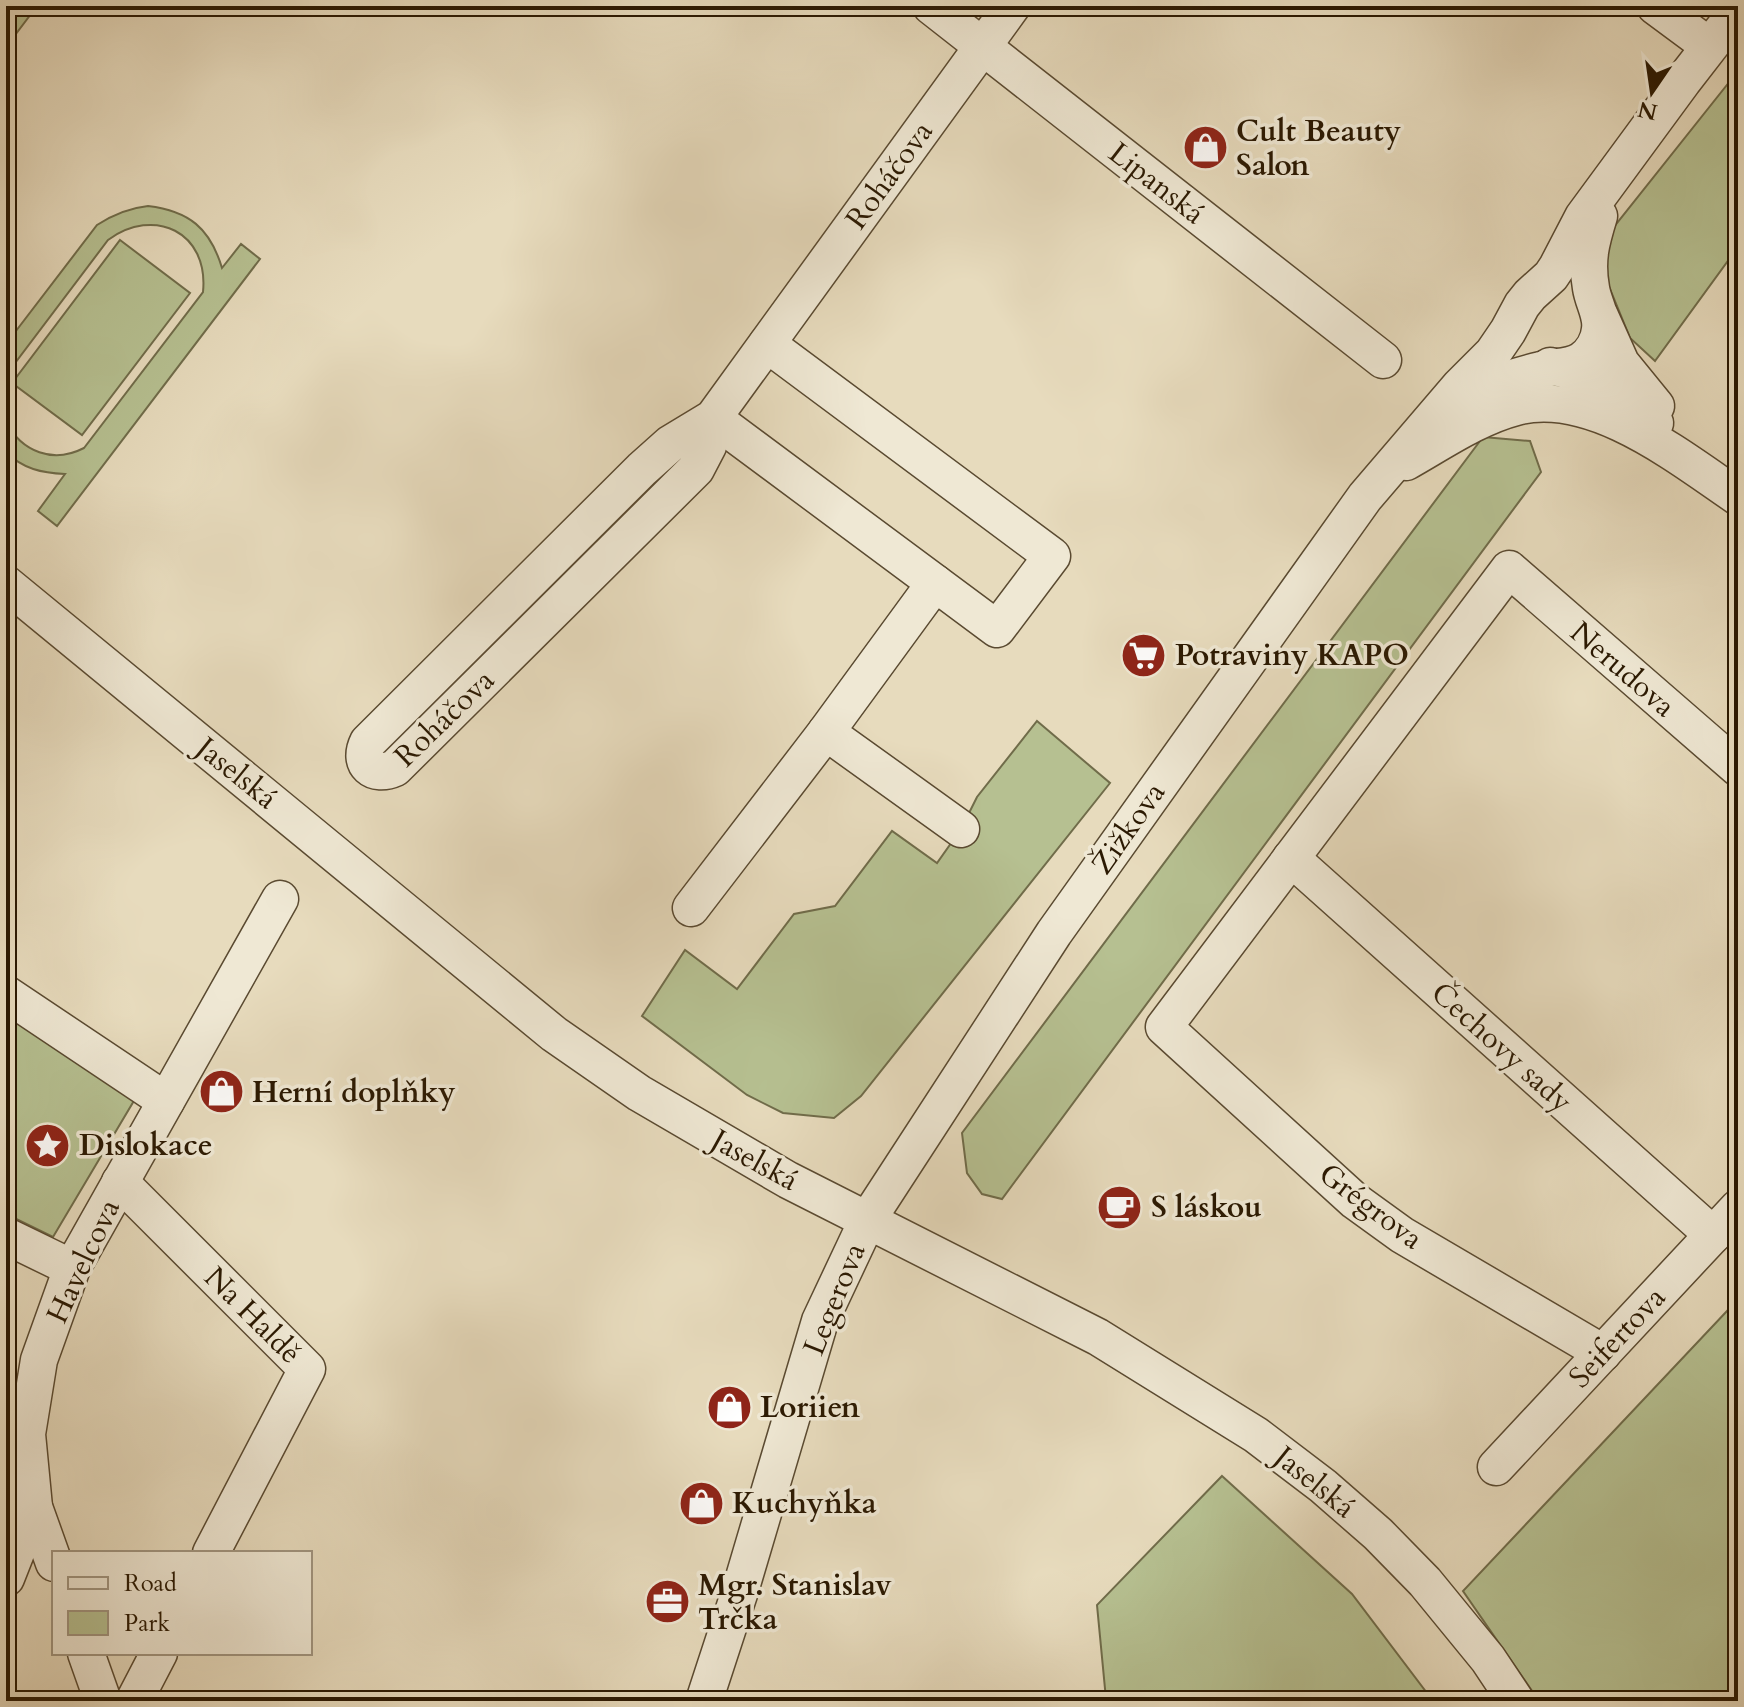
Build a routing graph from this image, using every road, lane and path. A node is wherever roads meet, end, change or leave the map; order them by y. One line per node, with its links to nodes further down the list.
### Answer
1 (931, 6): 5 (street, Lipanská)
2 (1012, 6): 5 (street, Roháčova)
3 (1655, 6): 6 (street)
4 (1738, 10): 6 (street, Žižkova)
5 (983, 46): 10 (street, Roháčova); 11 (street, Lipanská)
6 (1709, 46): 7 (street, Žižkova)
7 (1605, 187): 8 (street, Žižkova); 9 (street, Žižkova)
8 (1526, 300): 9 (street); 12 (street); 14 (street, Žižkova)
9 (1599, 312): 12 (street, Žižkova); 15 (street)
10 (767, 344): 13 (street, Roháčova); 16 (street)
11 (1383, 360)
12 (1556, 367): 14 (street, Žižkova); 15 (street)
13 (713, 418): 13 (street, Roháčova); 16 (street)
14 (1394, 462): 15 (street); 28 (street, Žižkova)
15 (1738, 497)
16 (935, 583): 18 (street)
17 (6, 584): 28 (street, Jaselská)
18 (826, 732): 20 (street); 23 (street)
19 (1738, 768): 21 (street, Nerudova)
20 (961, 829)
21 (1291, 858): 29 (street, Čechovy sady); 32 (street, Grégrova)
22 (280, 899): 25 (street, Havelcova)
23 (691, 908)
24 (6, 994): 25 (street)
25 (166, 1101): 26 (street, Havelcova)
26 (120, 1182): 31 (street, Havelcova); 35 (street, Na Haldě)
27 (1738, 1208): 29 (street, Seifertova)
28 (868, 1219): 42 (street, Legerova); 43 (street, Jaselská)
29 (1713, 1235): 32 (street, Seifertova)
30 (6, 1236): 31 (street)
31 (72, 1268): 34 (street, Havelcova)
32 (1603, 1353): 33 (street, Seifertova)
33 (1496, 1467)
34 (34, 1507): 36 (street, Havelcova); 37 (street)
35 (212, 1551)
36 (52, 1557)
37 (6, 1578)
38 (87, 1655): 40 (street)
39 (158, 1655): 41 (street)
40 (103, 1701)
41 (134, 1701)
42 (704, 1701)
43 (1516, 1701)

